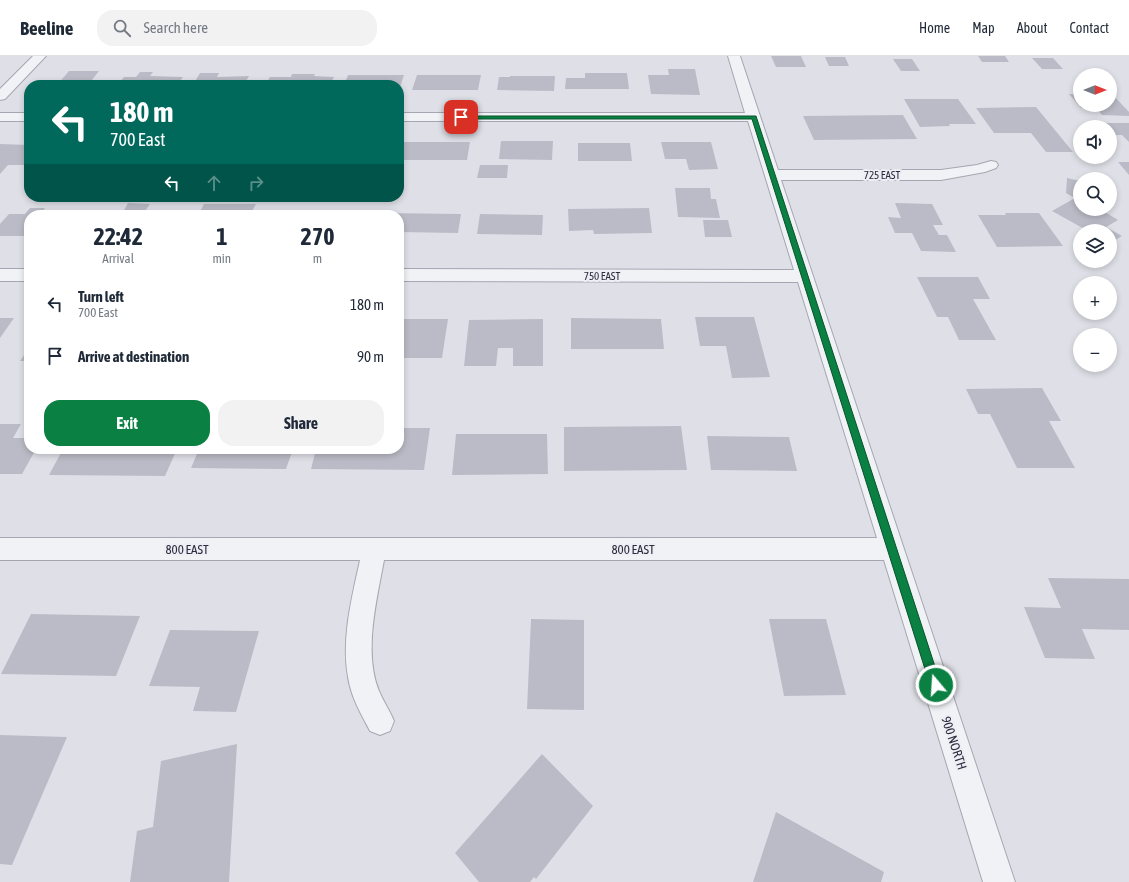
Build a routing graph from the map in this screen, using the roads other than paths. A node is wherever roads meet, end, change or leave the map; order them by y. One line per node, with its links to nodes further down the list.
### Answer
1 (40, 56): 3 (street)
2 (734, 56): 7 (street, 900 NORTH)
3 (0, 96)
4 (0, 117): 5 (street)
5 (24, 117)
6 (404, 117): 7 (street)
7 (754, 118): 9 (street, 900 NORTH)
8 (991, 165): 9 (street, 725 EAST)
9 (773, 175): 13 (street, 900 NORTH)
10 (0, 275): 11 (street)
11 (24, 275)
12 (404, 276): 13 (street, 750 EAST)
13 (805, 276): 16 (street, 900 NORTH)
14 (0, 549): 15 (street, 800 EAST)
15 (374, 549): 16 (street, 800 EAST); 17 (street)
16 (892, 549): 18 (street, 900 NORTH)
17 (380, 721)
18 (999, 882)

